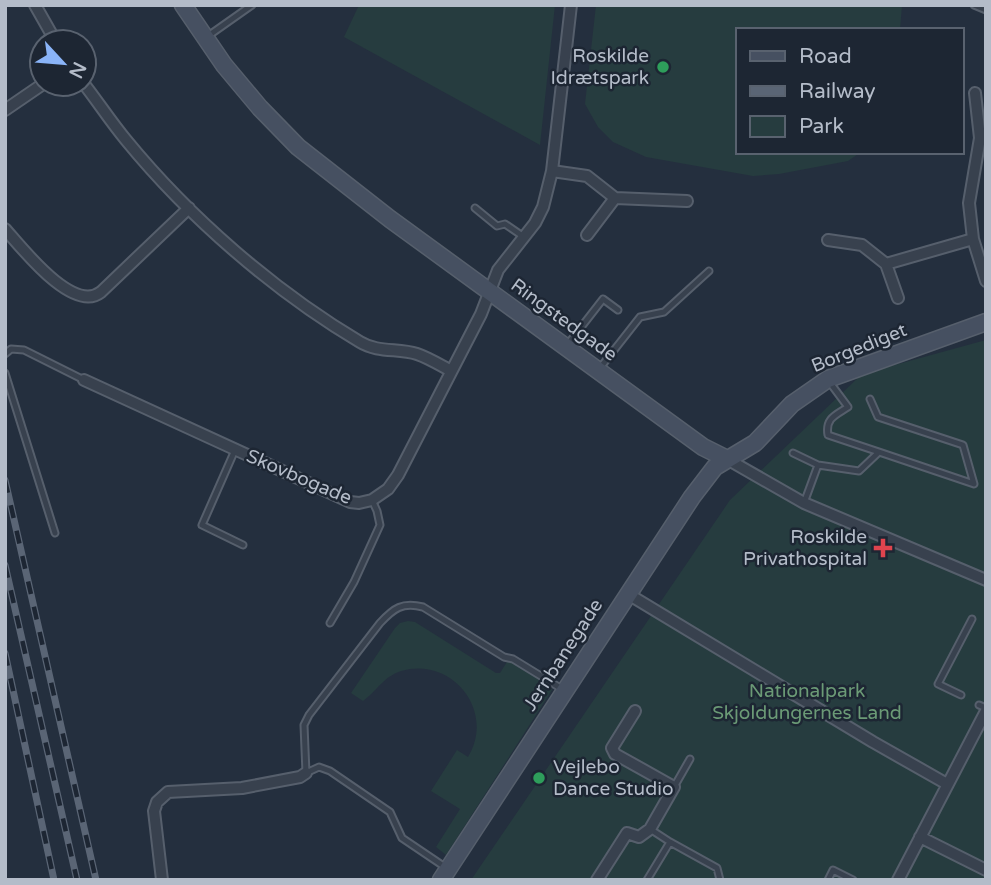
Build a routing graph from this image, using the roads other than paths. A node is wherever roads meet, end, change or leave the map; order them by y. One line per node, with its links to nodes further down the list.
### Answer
1 (35, 5): 7 (street)
2 (183, 5): 8 (main road, Ringstedgade)
3 (251, 5): 8 (lane)
4 (571, 5): 14 (street, Skovbogade)
5 (974, 5): 6 (lane)
6 (986, 10)
7 (48, 28)
8 (206, 38): 27 (main road, Ringstedgade)
9 (975, 93): 13 (street)
10 (28, 94): 12 (street)
11 (94, 98): 17 (street)
12 (5, 110)
13 (983, 138): 22 (street)
14 (552, 171): 15 (street); 21 (street, Skovbogade)
15 (615, 198): 16 (street); 20 (street)
16 (687, 201)
17 (189, 208): 19 (street); 34 (street)
18 (475, 208): 21 (lane)
19 (5, 229)
20 (587, 235)
21 (524, 237): 27 (street, Skovbogade)
22 (973, 239): 24 (street); 26 (street)
23 (828, 240): 24 (street)
24 (886, 264): 28 (street)
25 (709, 271): 33 (lane)
26 (986, 281)
27 (490, 292): 31 (main road, Ringstedgade); 34 (street, Skovbogade)
28 (898, 298)
29 (618, 310): 31 (lane)
30 (986, 322): 36 (main road, Borgediget)
31 (566, 346): 33 (main road, Ringstedgade)
32 (5, 354): 37 (lane)
33 (598, 370): 42 (main road, Ringstedgade)
34 (451, 371): 44 (street, Skovbogade)
35 (5, 373): 46 (lane)
36 (828, 379): 40 (lane); 42 (main road, Borgediget)
37 (83, 380): 39 (street, Skovbogade)
38 (870, 399): 40 (lane)
39 (235, 449): 44 (street, Skovbogade); 47 (lane)
40 (879, 452): 43 (lane)
41 (793, 453): 43 (lane)
42 (727, 459): 45 (street, Ringstedgade); 49 (main road, Jernbanegade)
43 (818, 465): 45 (lane)
44 (372, 500): 51 (lane)
45 (804, 503): 48 (street, Ringstedgade)
46 (55, 533)
47 (243, 545)
48 (986, 580)
49 (628, 594): 52 (main road, Jernbanegade); 58 (street)
50 (972, 619): 53 (lane)
51 (330, 623)
52 (565, 691): 57 (lane); 64 (main road, Jernbanegade)
53 (961, 695)
54 (984, 708): 58 (street)
55 (635, 711): 59 (street)
56 (690, 759): 59 (lane)
57 (306, 773): 64 (lane); 65 (street)
58 (947, 784): 61 (street)
59 (674, 787): 60 (street)
60 (650, 829): 62 (lane); 66 (street)
61 (920, 836): 63 (street); 71 (street)
62 (670, 842): 67 (lane); 68 (lane)
63 (986, 870)
64 (444, 875)
65 (162, 880)
66 (597, 880)
67 (648, 880)
68 (720, 880)
69 (828, 880): 70 (lane)
70 (853, 880)
71 (898, 880)

